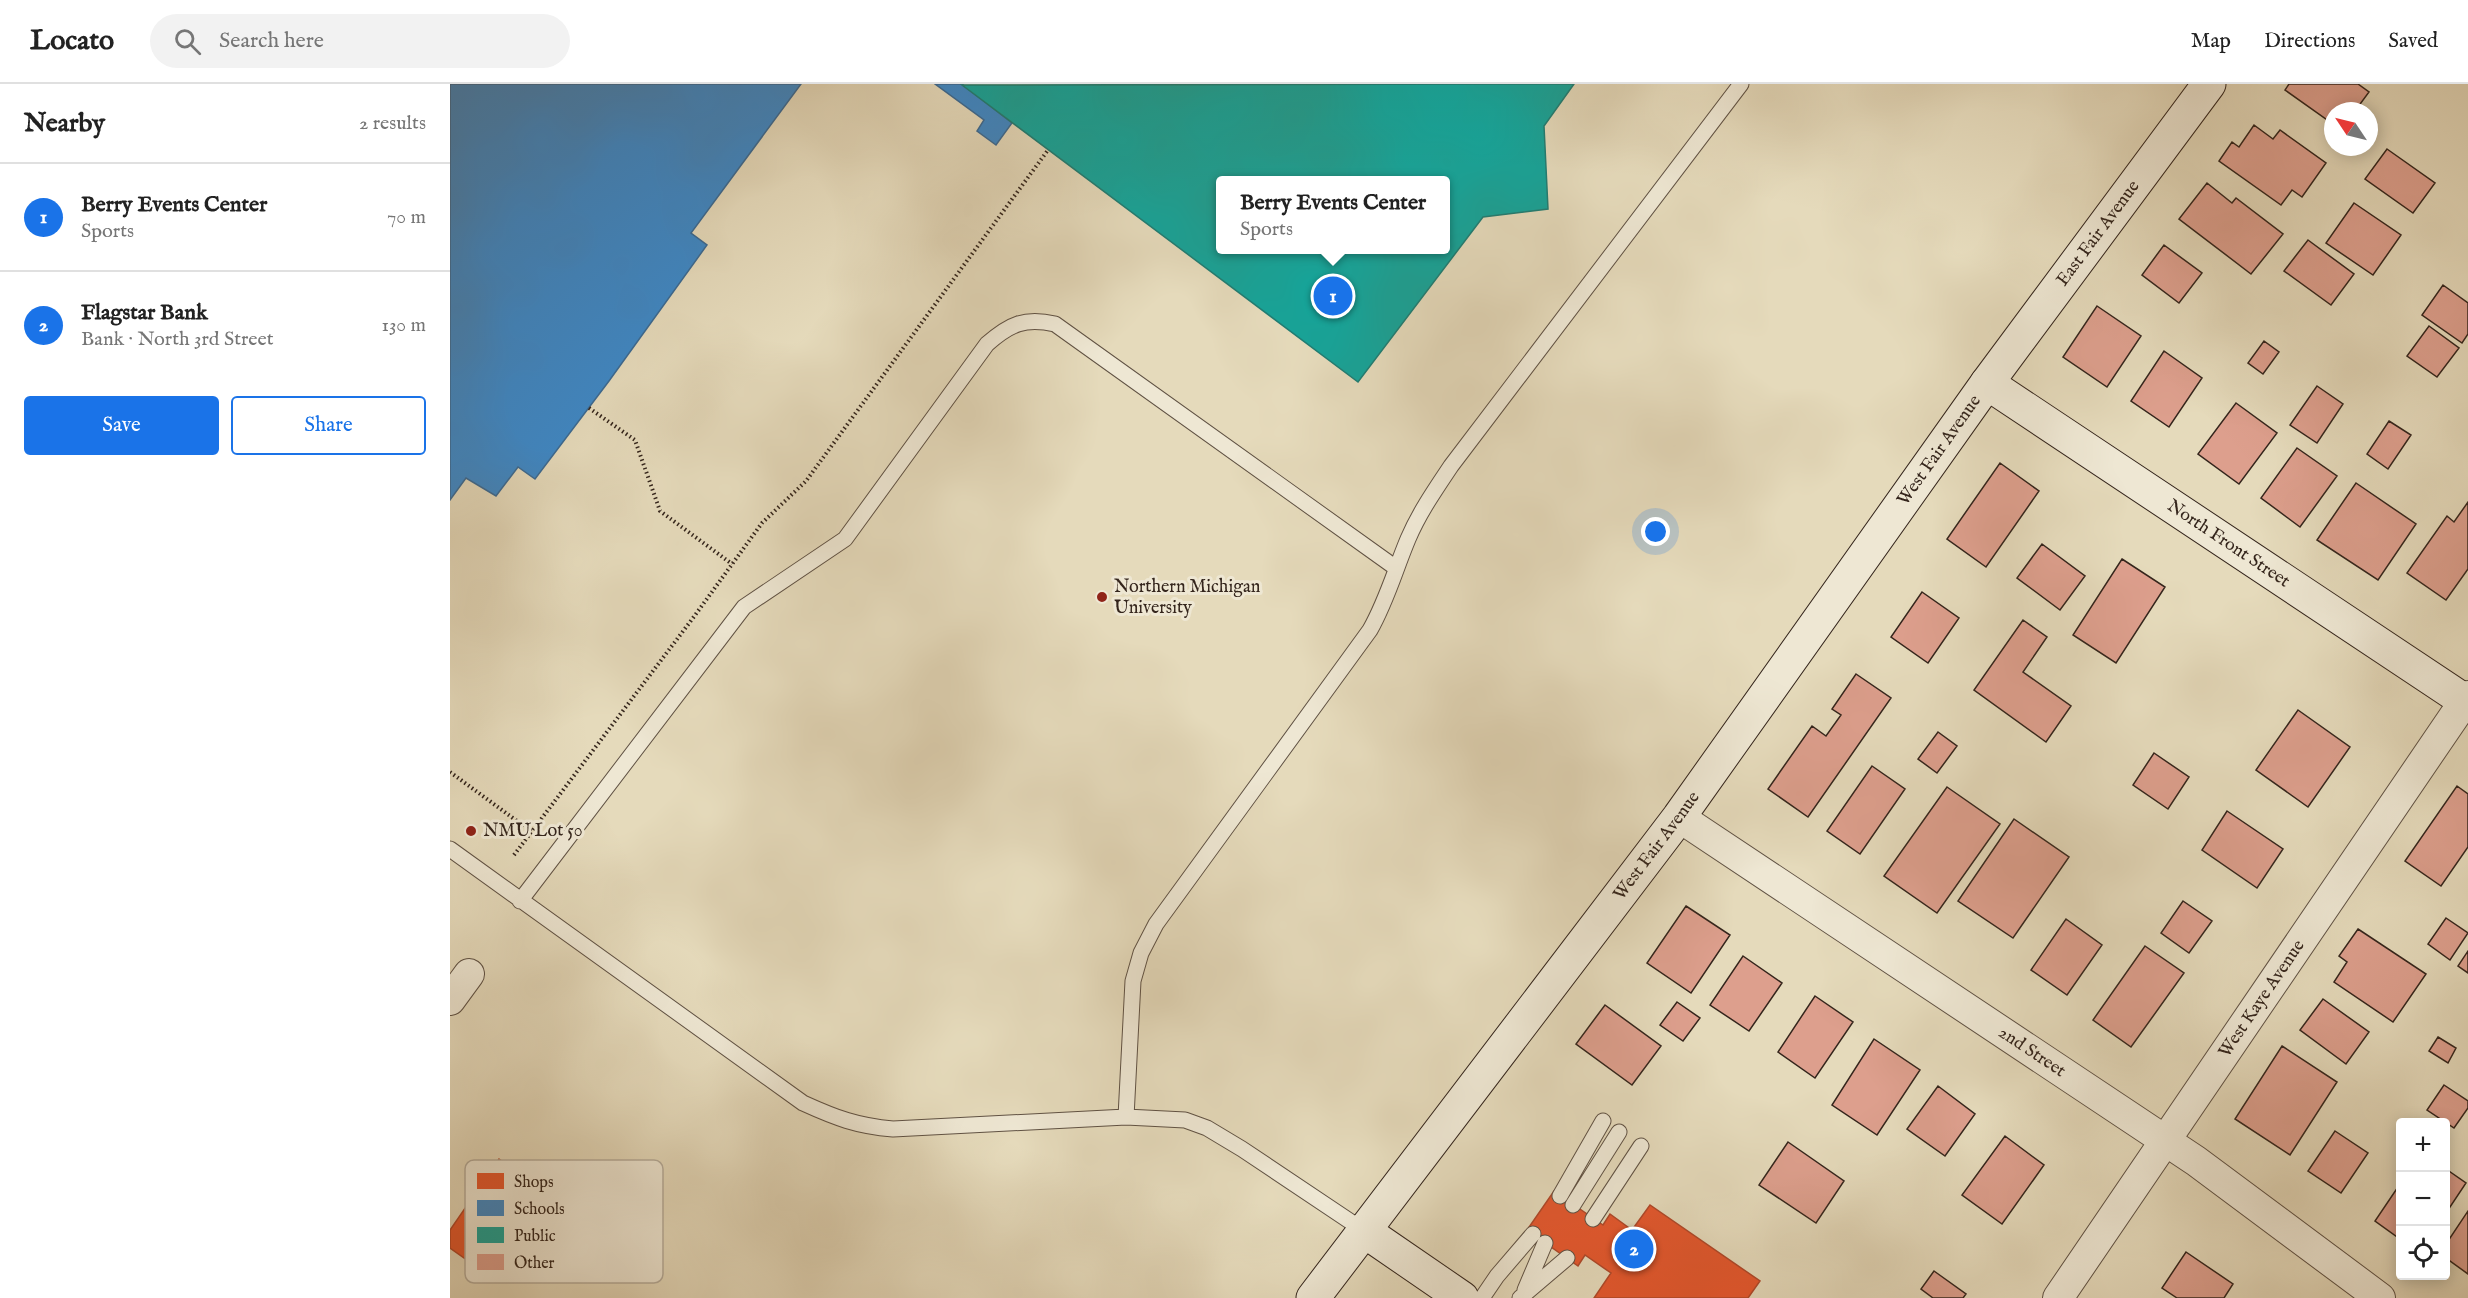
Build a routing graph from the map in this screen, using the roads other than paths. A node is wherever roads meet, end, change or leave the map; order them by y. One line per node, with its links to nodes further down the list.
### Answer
1 (1741, 84): 4 (lane)
2 (2209, 84): 3 (street, East Fair Avenue)
3 (1987, 383): 5 (street, North Front Street); 6 (street, West Fair Avenue)
4 (1396, 568): 8 (lane); 11 (lane)
5 (2467, 700): 14 (street, West Kaye Avenue)
6 (1678, 817): 14 (street, 2nd Street); 19 (street, West Fair Avenue)
7 (450, 849): 8 (lane)
8 (520, 901): 11 (lane)
9 (469, 974): 10 (street)
10 (450, 1000)
11 (1126, 1117): 19 (lane)
12 (1603, 1121): 16 (lane)
13 (1619, 1132): 17 (lane)
14 (2164, 1139): 25 (street, West Kaye Avenue); 26 (street, 2nd Street)
15 (1641, 1146): 18 (lane)
16 (1560, 1196)
17 (1573, 1205)
18 (1593, 1219)
19 (1363, 1230): 22 (street, West Fair Avenue); 23 (street)
20 (1567, 1258): 21 (lane)
21 (1522, 1296): 24 (lane)
22 (1313, 1298)
23 (1462, 1298)
24 (1482, 1298)
25 (2058, 1298)
26 (2380, 1298)

